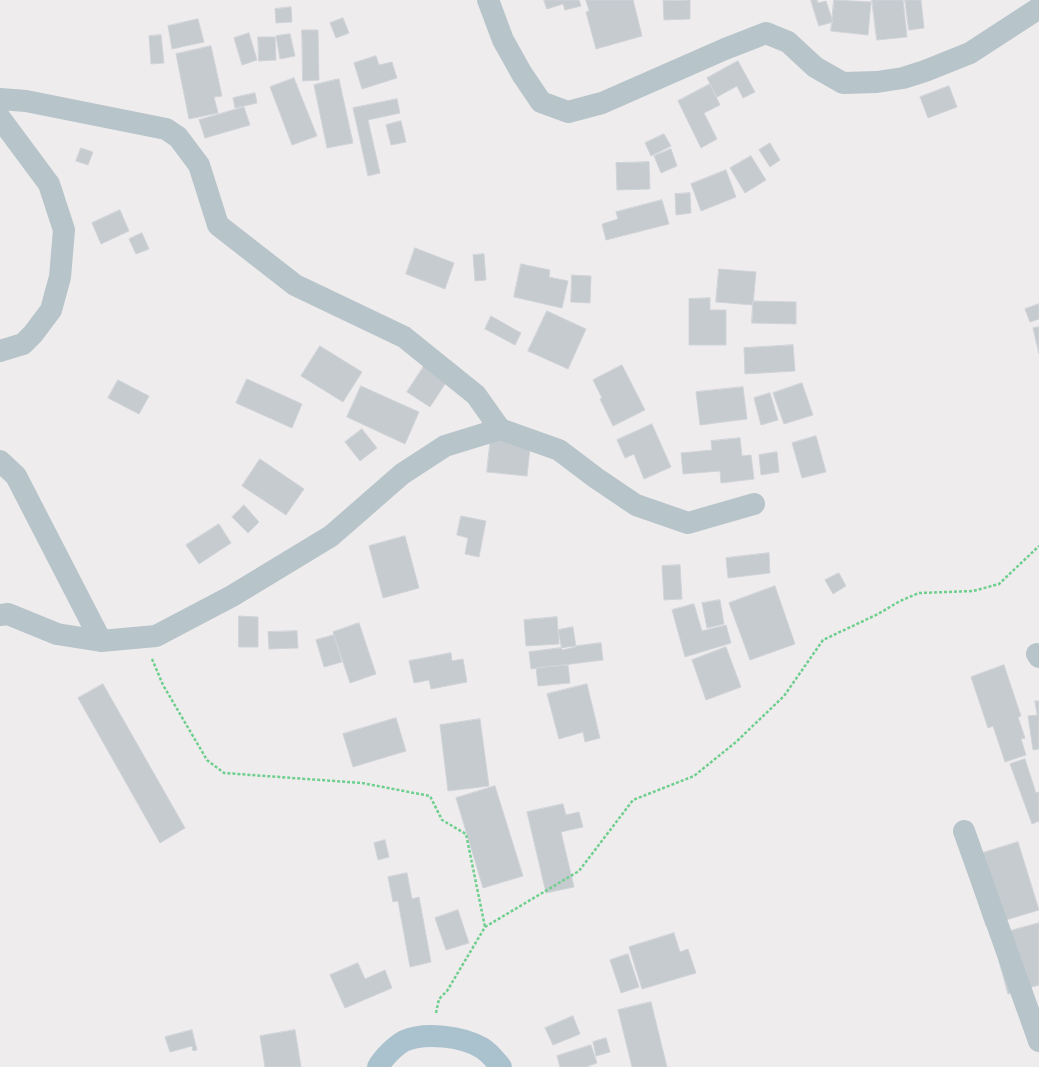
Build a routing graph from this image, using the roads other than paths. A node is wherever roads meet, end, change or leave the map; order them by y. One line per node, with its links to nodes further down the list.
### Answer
1 (488, 0): 2 (street)
2 (1039, 8)
3 (0, 99): 6 (street)
4 (0, 118): 5 (street)
5 (0, 351)
6 (500, 429): 8 (street); 10 (street)
7 (0, 461): 10 (street)
8 (754, 504)
9 (0, 615): 10 (street)
10 (101, 641)
11 (964, 831): 12 (street)
12 (1039, 1041)
13 (378, 1067): 14 (main road)
14 (501, 1067)

